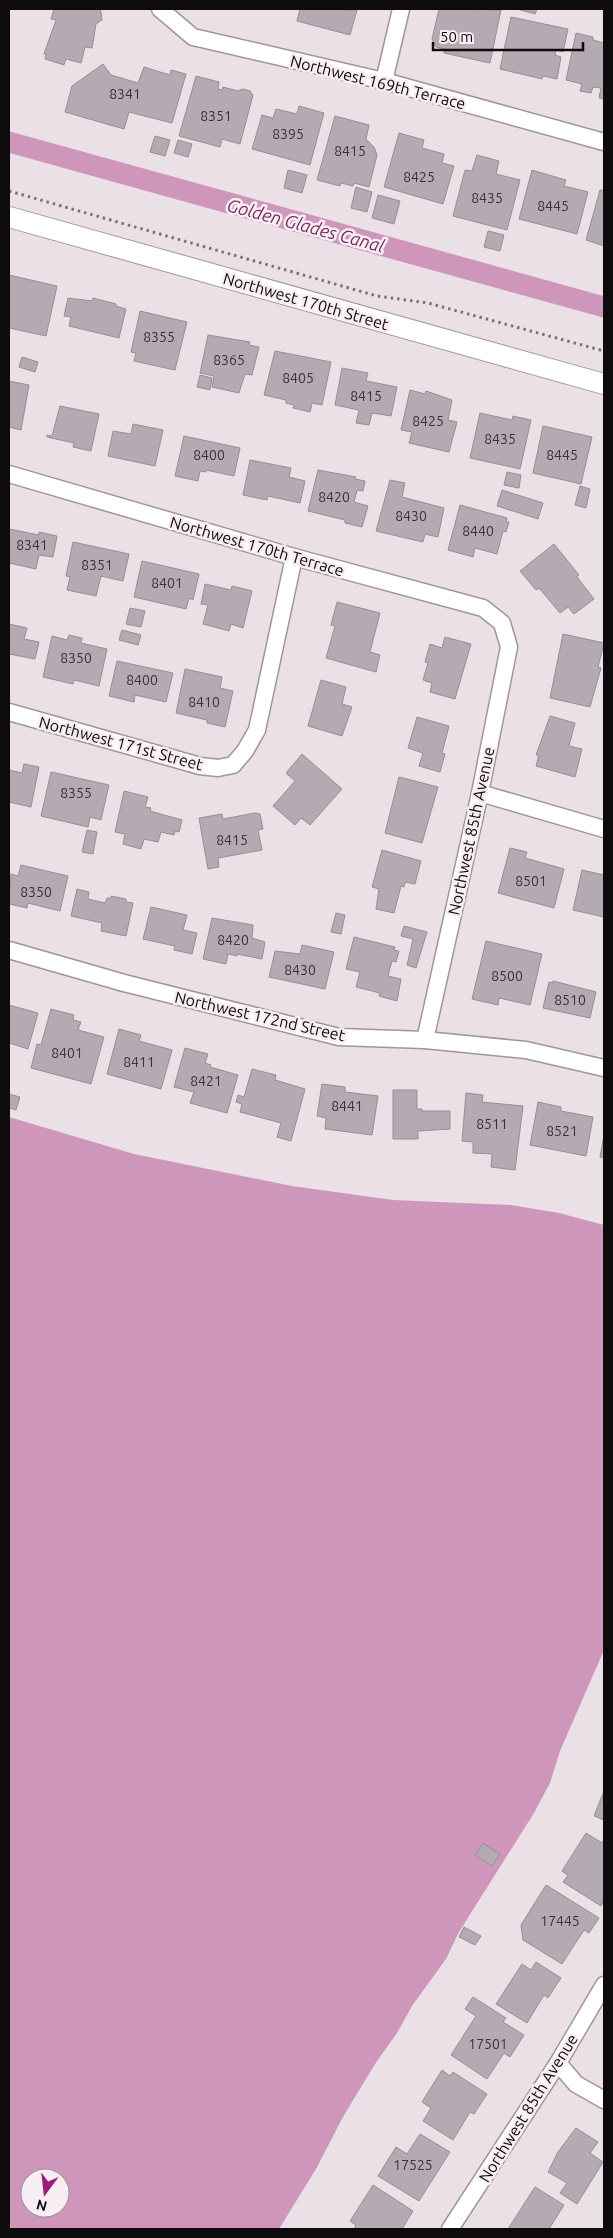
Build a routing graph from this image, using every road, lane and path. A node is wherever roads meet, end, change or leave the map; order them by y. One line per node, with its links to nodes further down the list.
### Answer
1 (160, 9): 3 (street, Northwest 169th Terrace)
2 (401, 9): 3 (street)
3 (384, 81): 4 (street, Northwest 169th Terrace)
4 (604, 142)
5 (9, 192): 7 (path)
6 (9, 217): 8 (street, Northwest 170th Street)
7 (604, 351)
8 (604, 384)
9 (9, 474): 10 (street, Northwest 170th Terrace)
10 (294, 557): 11 (street, Northwest 170th Terrace); 12 (street, Northwest 171st Street)
11 (502, 623): 13 (street, Northwest 85th Avenue)
12 (9, 712)
13 (480, 792): 14 (street); 16 (street, Northwest 85th Avenue)
14 (604, 829)
15 (9, 950): 16 (street, Northwest 172nd Street)
16 (425, 1040): 17 (street, Northwest 172nd Street)
17 (604, 1068)
18 (604, 1985): 19 (street, Northwest 85th Avenue)
19 (558, 2062): 20 (street); 21 (street, Northwest 85th Avenue)
20 (604, 2100)
21 (450, 2229)

